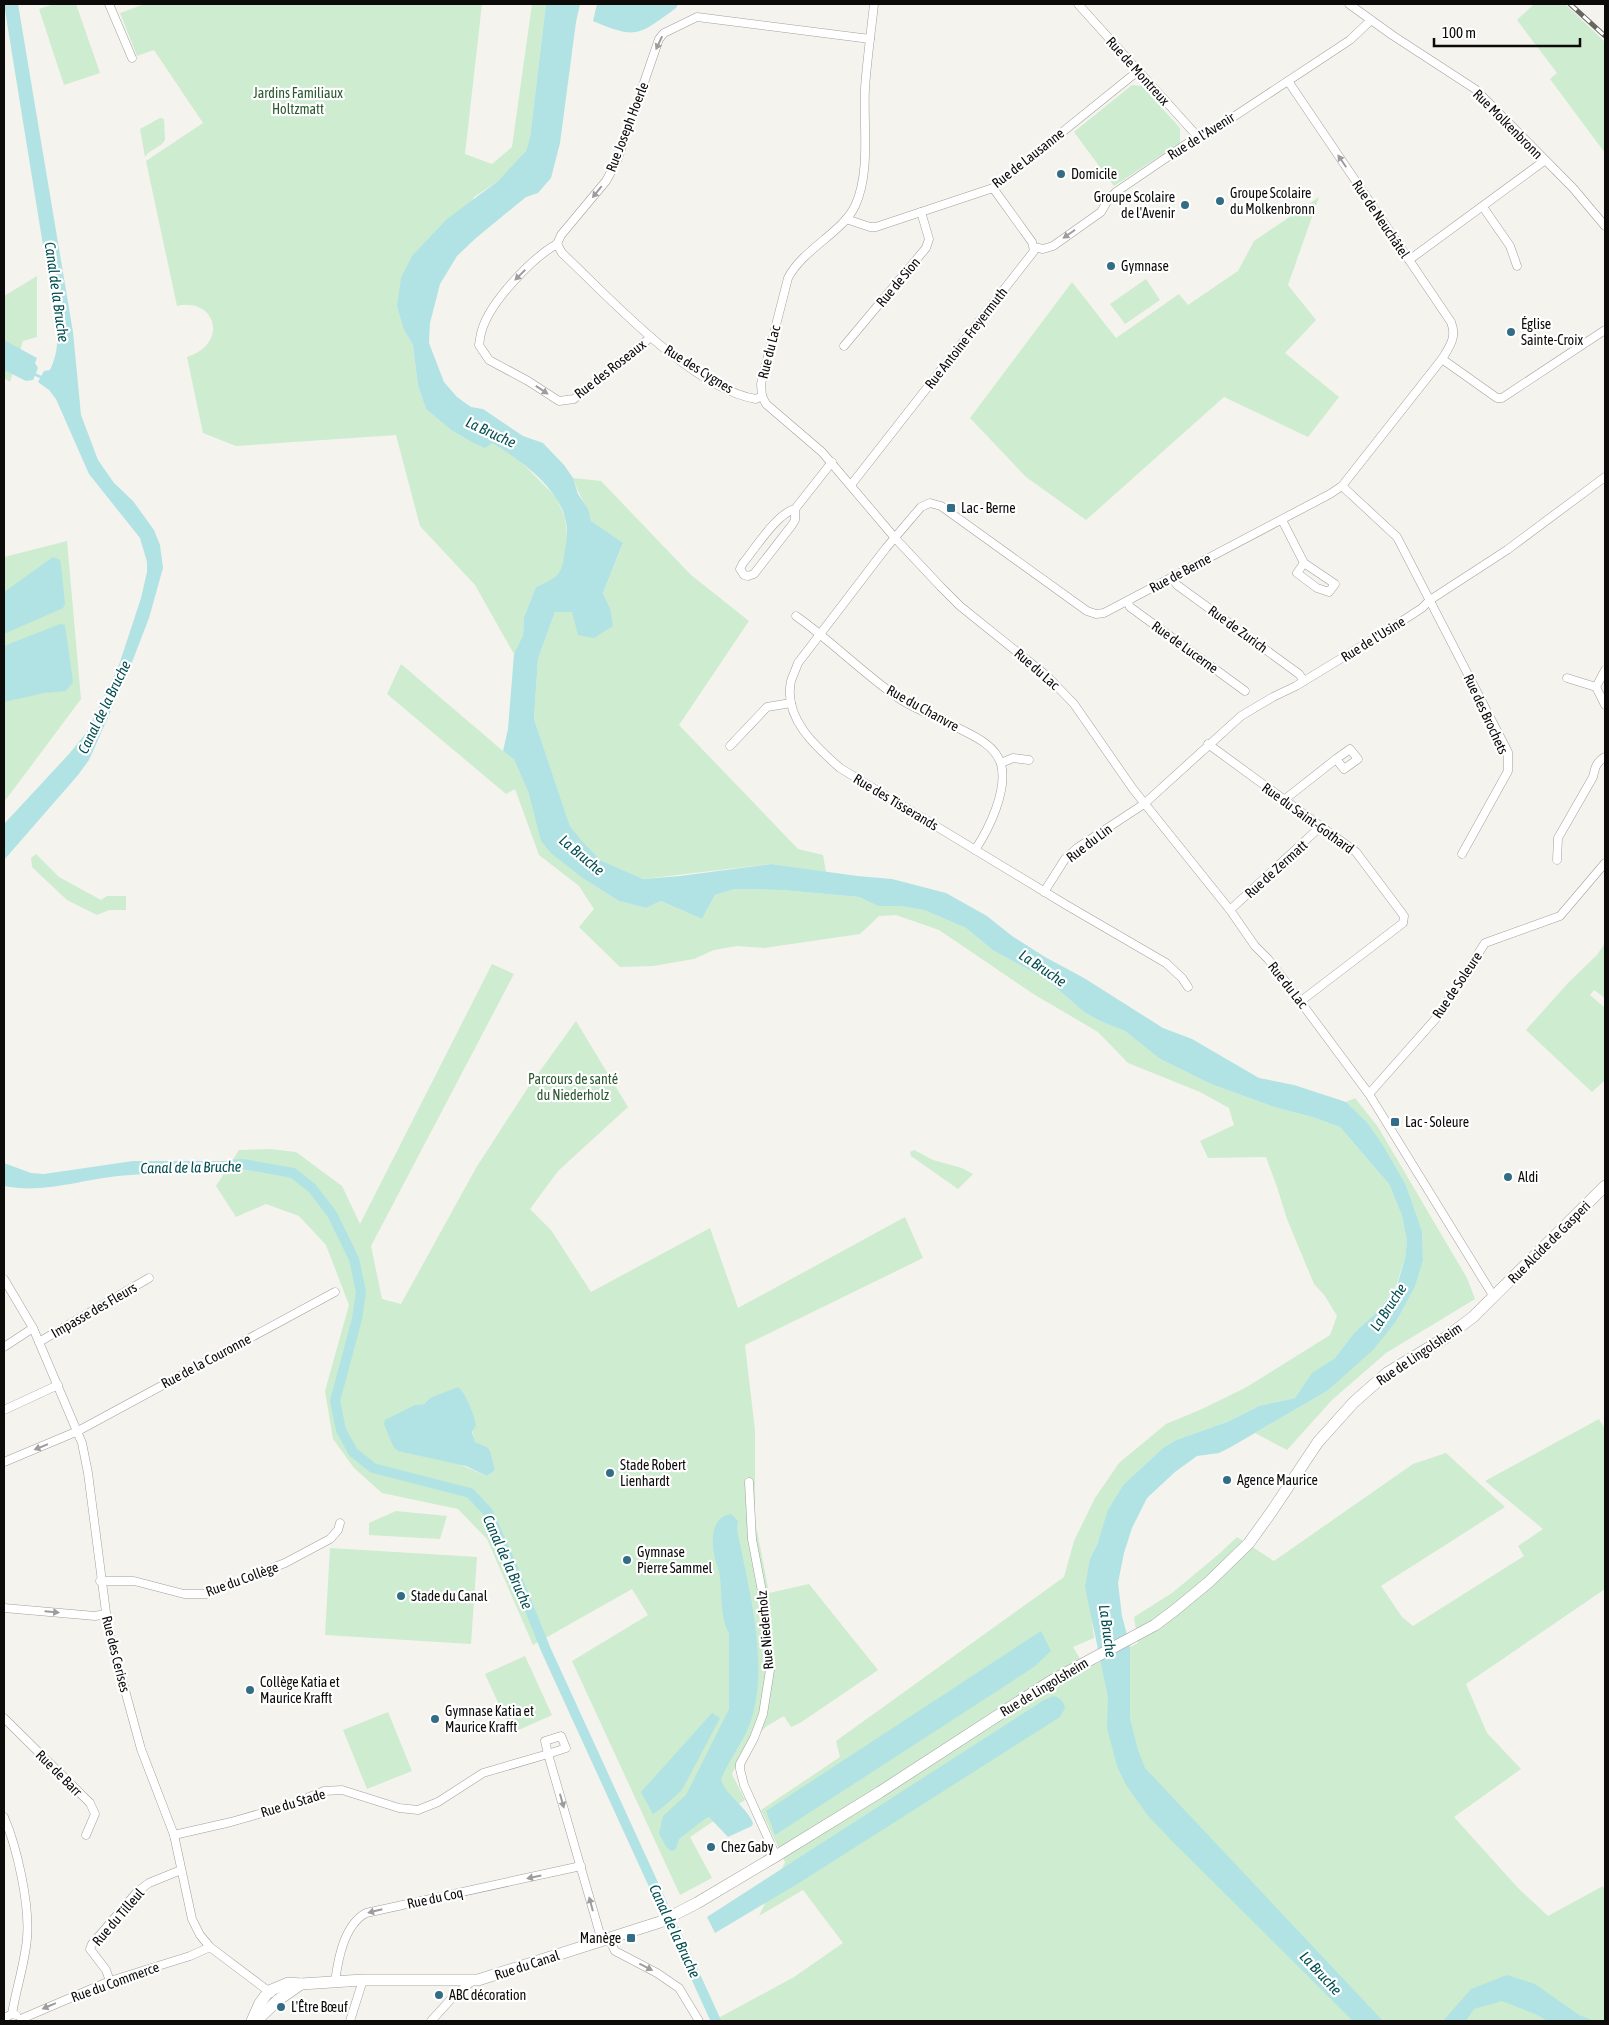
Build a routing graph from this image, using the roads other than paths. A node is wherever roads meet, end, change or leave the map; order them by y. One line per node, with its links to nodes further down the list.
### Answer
1 (109, 4): 7 (street)
2 (874, 4): 6 (street, Rue du Lac)
3 (1078, 4): 8 (street, Rue de Montreux)
4 (1349, 4): 5 (street, Rue Molkenbronn)
5 (1371, 20): 9 (street, Rue de l'Avenir); 11 (street, Rue Molkenbronn)
6 (870, 39): 15 (street, Rue du Lac); 17 (street, Rue Joseph Hoerle, one-way to 17)
7 (132, 58)
8 (1138, 71): 10 (street, Rue de Montreux); 12 (street, Rue de Lausanne)
9 (1288, 81): 10 (street, Rue de l'Avenir); 19 (street, Rue de Neuchâtel, one-way to 9)
10 (1198, 137): 18 (street, Rue de l'Avenir, one-way to 18)
11 (1544, 161): 13 (street); 16 (street, Rue Molkenbronn)
12 (993, 188): 14 (street, Rue de Lausanne); 18 (street)
13 (1483, 207): 19 (street); 20 (street)
14 (921, 212): 15 (street, Rue de Lausanne); 23 (street, Rue de Sion)
15 (846, 219): 25 (street, Rue du Lac)
16 (1605, 226)
17 (557, 244): 22 (street, Rue des Cygnes); 22 (street, Rue des Roseaux, one-way to 22)
18 (1034, 247): 28 (street, Rue Antoine Freyermuth)
19 (1408, 260): 24 (street, Rue de Neuchâtel)
20 (1517, 266)
21 (1605, 330): 24 (street)
22 (651, 337): 25 (street, Rue des Cygnes)
23 (844, 346)
24 (1442, 359): 29 (street, Rue de Berne)
25 (762, 396): 26 (street, Rue du Lac)
26 (832, 462): 28 (street, Rue du Lac); 30 (street)
27 (1605, 477): 35 (street, Rue de l'Usine)
28 (851, 485): 32 (street, Rue du Lac)
29 (1342, 486): 31 (street, Rue de Berne); 35 (street, Rue des Brochets)
30 (795, 509): 30 (street)
31 (1282, 520): 33 (street); 34 (street, Rue de Berne)
32 (895, 538): 36 (street, Rue de Berne); 38 (street, Rue des Tisserands); 53 (street, Rue du Lac)
33 (1304, 563): 33 (street)
34 (1172, 578): 36 (street, Rue de Berne); 41 (street, Rue de Zurich)
35 (1430, 600): 41 (street, Rue de l'Usine); 56 (street, Rue des Brochets)
36 (1127, 602): 43 (street, Rue de Lucerne)
37 (796, 616): 38 (street, Rue du Chanvre)
38 (821, 634): 44 (street, Rue des Tisserands); 51 (street, Rue du Chanvre)
39 (1605, 670): 42 (street)
40 (1566, 678): 42 (street)
41 (1304, 681): 46 (street, Rue de l'Usine)
42 (1596, 687): 45 (street)
43 (1245, 691)
44 (791, 703): 47 (street); 55 (street, Rue des Tisserands)
45 (1605, 705)
46 (1208, 744): 52 (street, Rue du Saint-Gothard); 53 (street, Rue de l'Usine)
47 (730, 746)
48 (1605, 757): 57 (street)
49 (1336, 759): 52 (street)
50 (1029, 760): 51 (street)
51 (1001, 763): 55 (street)
52 (1284, 800): 54 (street, Rue du Saint-Gothard)
53 (1144, 804): 59 (street, Rue du Lin); 60 (street, Rue du Lac)
54 (1320, 827): 60 (street, Rue de Zermatt); 62 (street, Rue du Saint-Gothard)
55 (976, 850): 59 (street, Rue des Tisserands)
56 (1462, 854)
57 (1557, 860)
58 (1605, 863): 63 (street, Rue de Soleure)
59 (1044, 892): 61 (street, Rue des Tisserands)
60 (1230, 910): 62 (street, Rue du Lac)
61 (1188, 987)
62 (1301, 1002): 63 (street, Rue du Lac)
63 (1369, 1094): 68 (street, Rue du Lac)
64 (1605, 1186): 68 (main road, Rue Alcide de Gasperi)
65 (149, 1278): 70 (street, Impasse des Fleurs)
66 (4, 1279): 69 (street, Rue des Cerises)
67 (335, 1292): 74 (street, Rue de la Couronne)
68 (1494, 1297): 86 (main road, Rue de Lingolsheim)
69 (33, 1328): 70 (street, Rue des Cerises); 71 (street)
70 (40, 1342): 72 (street, Rue des Cerises)
71 (4, 1347)
72 (58, 1385): 73 (street); 74 (street, Rue des Cerises)
73 (4, 1410)
74 (78, 1431): 75 (street, Rue de la Couronne, one-way to 75); 78 (street, Rue des Cerises)
75 (4, 1462)
76 (749, 1482): 86 (street, Rue Niederholz)
77 (340, 1523): 78 (street, Rue du Collège)
78 (100, 1581): 80 (street, Rue des Cerises)
79 (4, 1608): 80 (street, one-way to 80)
80 (105, 1614): 85 (street, Rue des Cerises)
81 (5, 1720): 82 (street); 84 (street, Rue de Barr)
82 (4, 1731)
83 (4, 1817): 99 (street)
84 (86, 1835)
85 (174, 1835): 87 (street, Rue du Stade, one-way to 87); 88 (street, Rue des Cerises)
86 (776, 1856): 89 (main road, Rue de Lingolsheim)
87 (581, 1866): 90 (street, one-way to 87); 95 (street, Rue du Coq, one-way to 95)
88 (181, 1870): 91 (street, Rue des Cerises); 93 (street, Rue du Tilleul)
89 (680, 1912): 90 (main road, Rue du Canal)
90 (606, 1940): 94 (main road, Rue du Canal); 105 (street, one-way to 105)
91 (210, 1947): 93 (street, Rue du Commerce); 97 (street, Rue des Cerises)
92 (363, 1980): 94 (main road, Rue du Canal); 95 (main road, Rue du Canal); 103 (street)
93 (110, 1981): 101 (street, Rue du Commerce, one-way to 101)
94 (472, 1981): 104 (street)
95 (336, 1982): 96 (main road, Rue du Canal)
96 (301, 1984): 97 (main road, Rue du Canal); 98 (main road)
97 (269, 1991): 98 (street, Rue des Cerises); 102 (main road)
98 (278, 2000): 102 (main road)
99 (12, 2014): 100 (street); 101 (street, Rue du Commerce)
100 (4, 2018)
101 (22, 2020)
102 (254, 2021)
103 (350, 2021)
104 (431, 2021)
105 (700, 2021)

